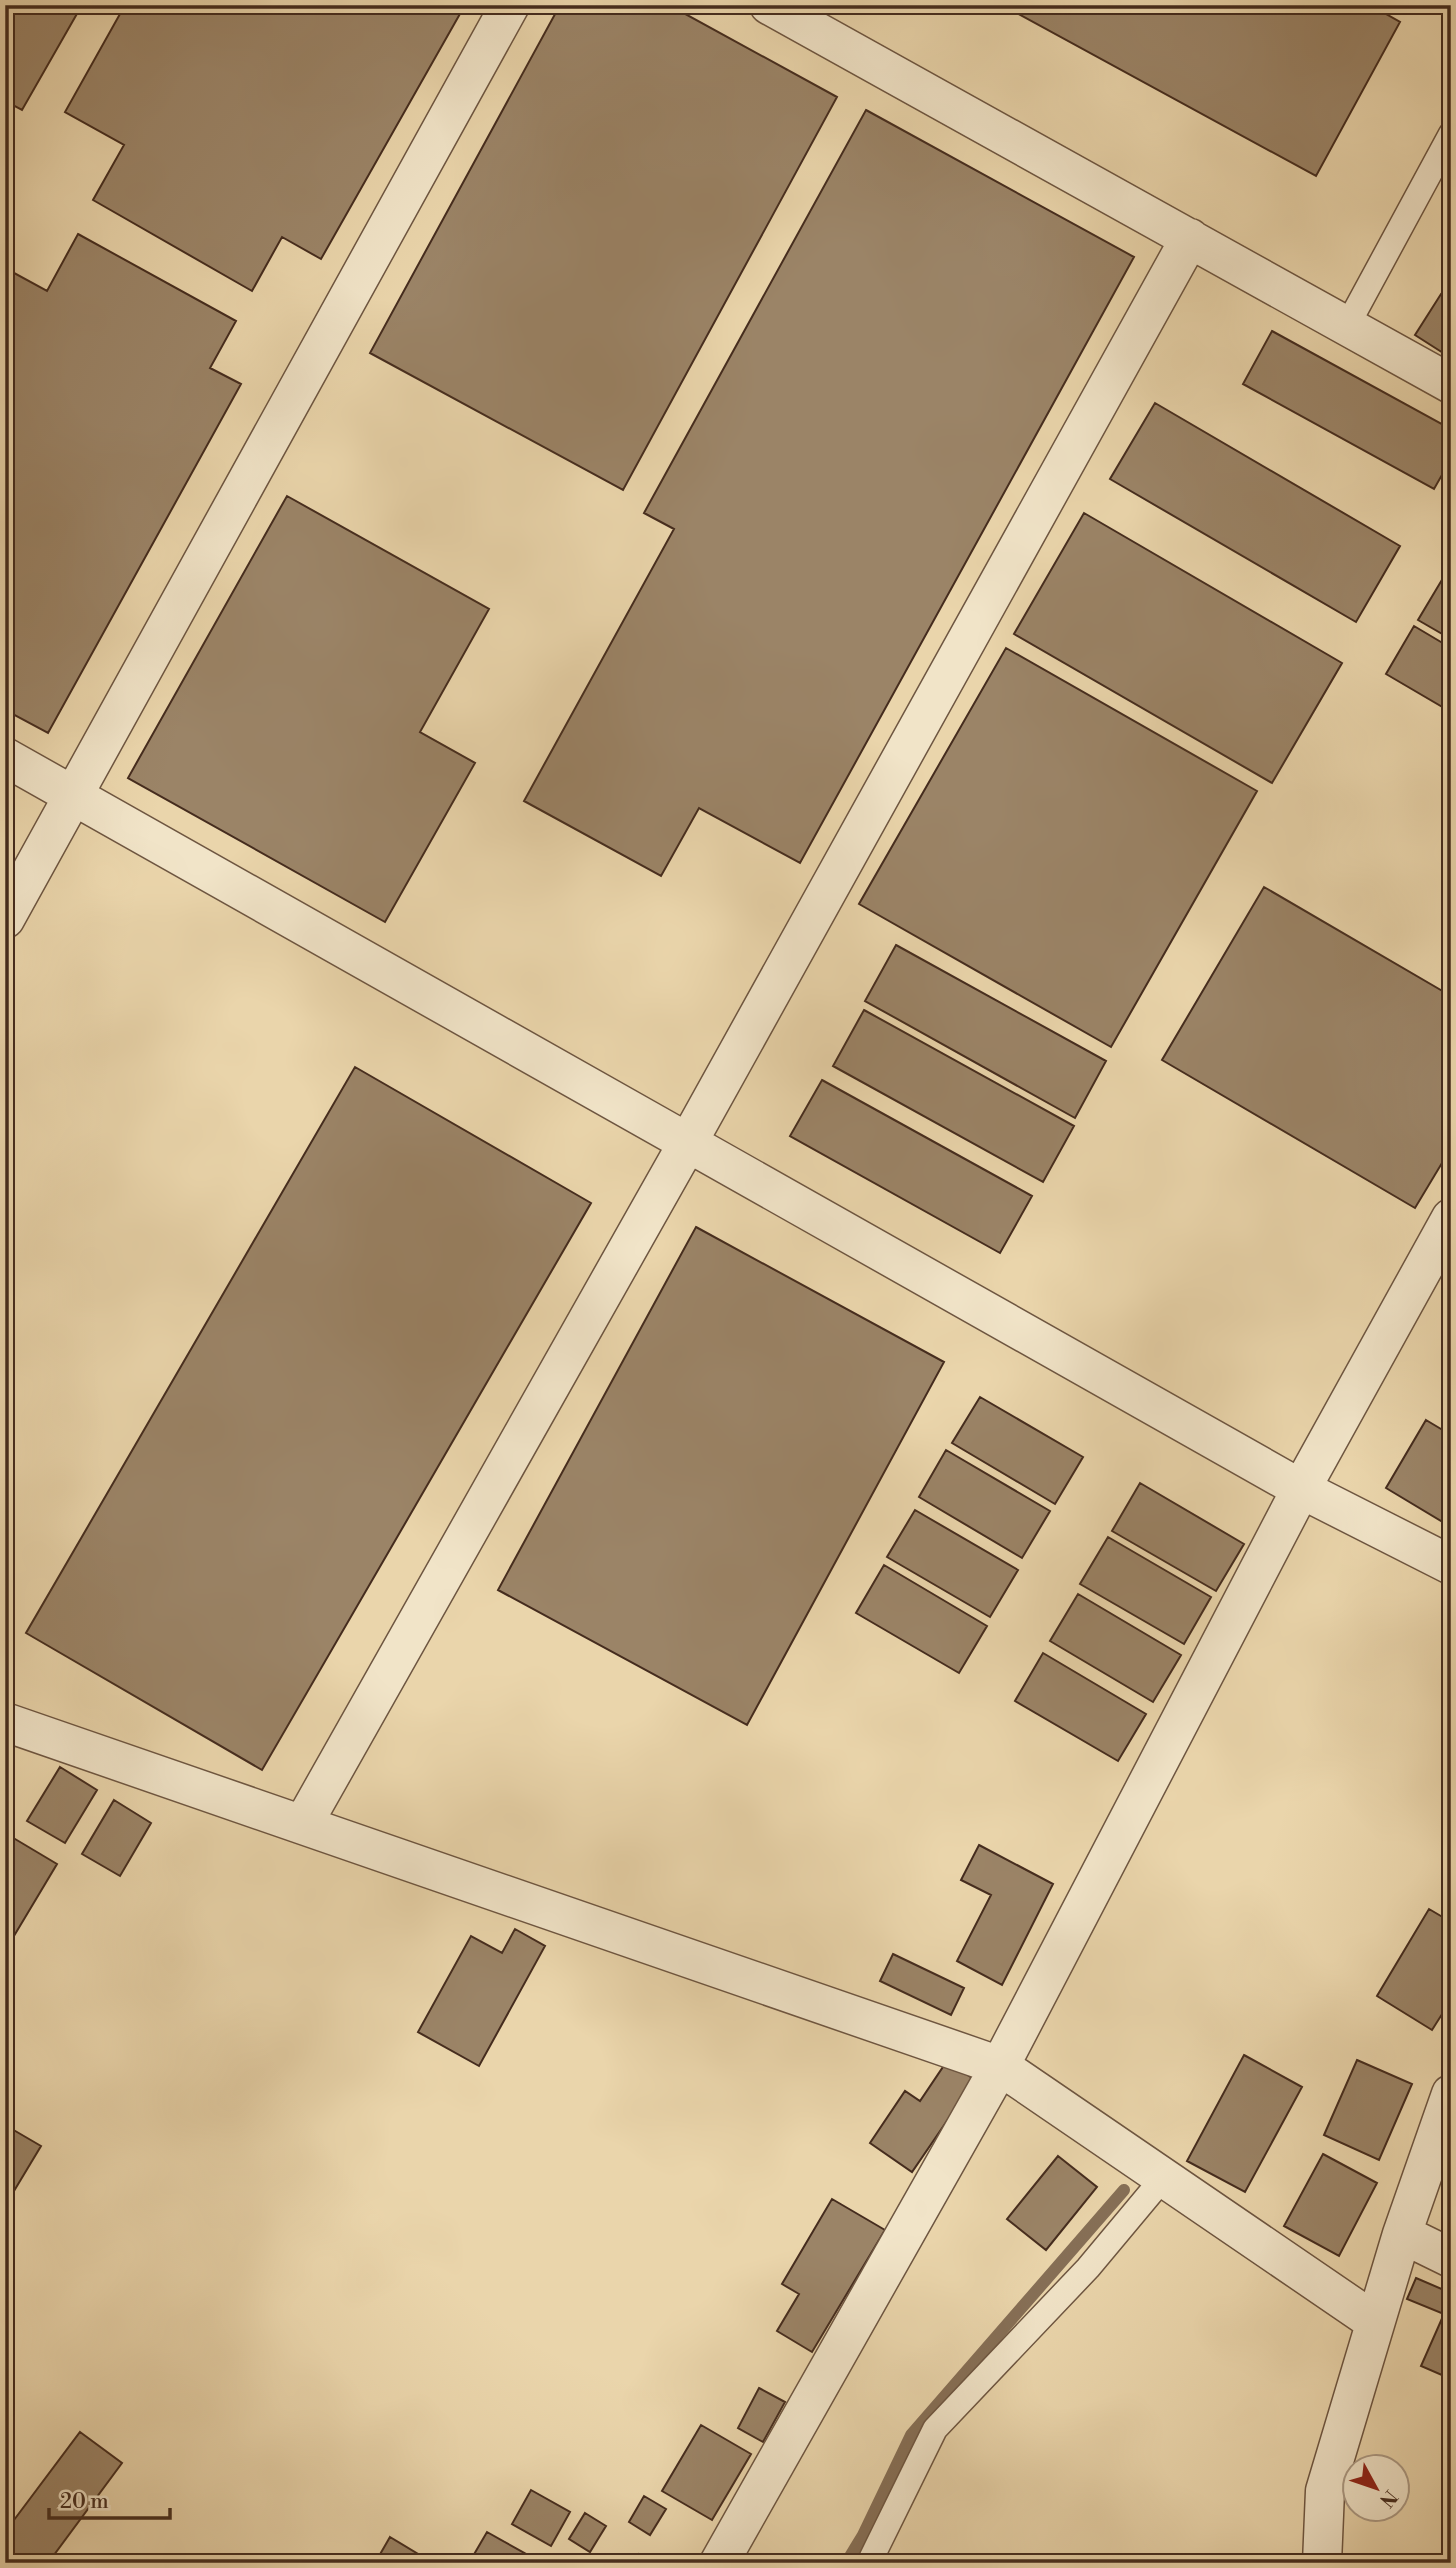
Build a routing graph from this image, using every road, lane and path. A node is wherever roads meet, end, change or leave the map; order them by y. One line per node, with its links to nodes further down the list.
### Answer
1 (510, 5): 8 (street)
2 (769, 5): 4 (street)
3 (1451, 134): 5 (lane)
4 (1190, 238): 5 (street); 10 (street)
5 (1347, 326): 6 (street)
6 (1451, 384)
7 (5, 757): 8 (street)
8 (74, 795): 9 (street); 10 (street)
9 (5, 919)
10 (687, 1144): 12 (street); 15 (street)
11 (1451, 1218): 12 (street)
12 (1301, 1489): 13 (street); 16 (street)
13 (1451, 1565)
14 (5, 1722): 15 (street)
15 (303, 1824): 16 (street)
16 (1000, 2066): 18 (street); 22 (street)
17 (1451, 2094): 19 (street)
18 (1164, 2177): 21 (street); 23 (lane)
19 (1402, 2234): 20 (street); 21 (street)
20 (1451, 2258)
21 (1374, 2322): 24 (street)
22 (719, 2563)
23 (869, 2563)
24 (1322, 2563)

